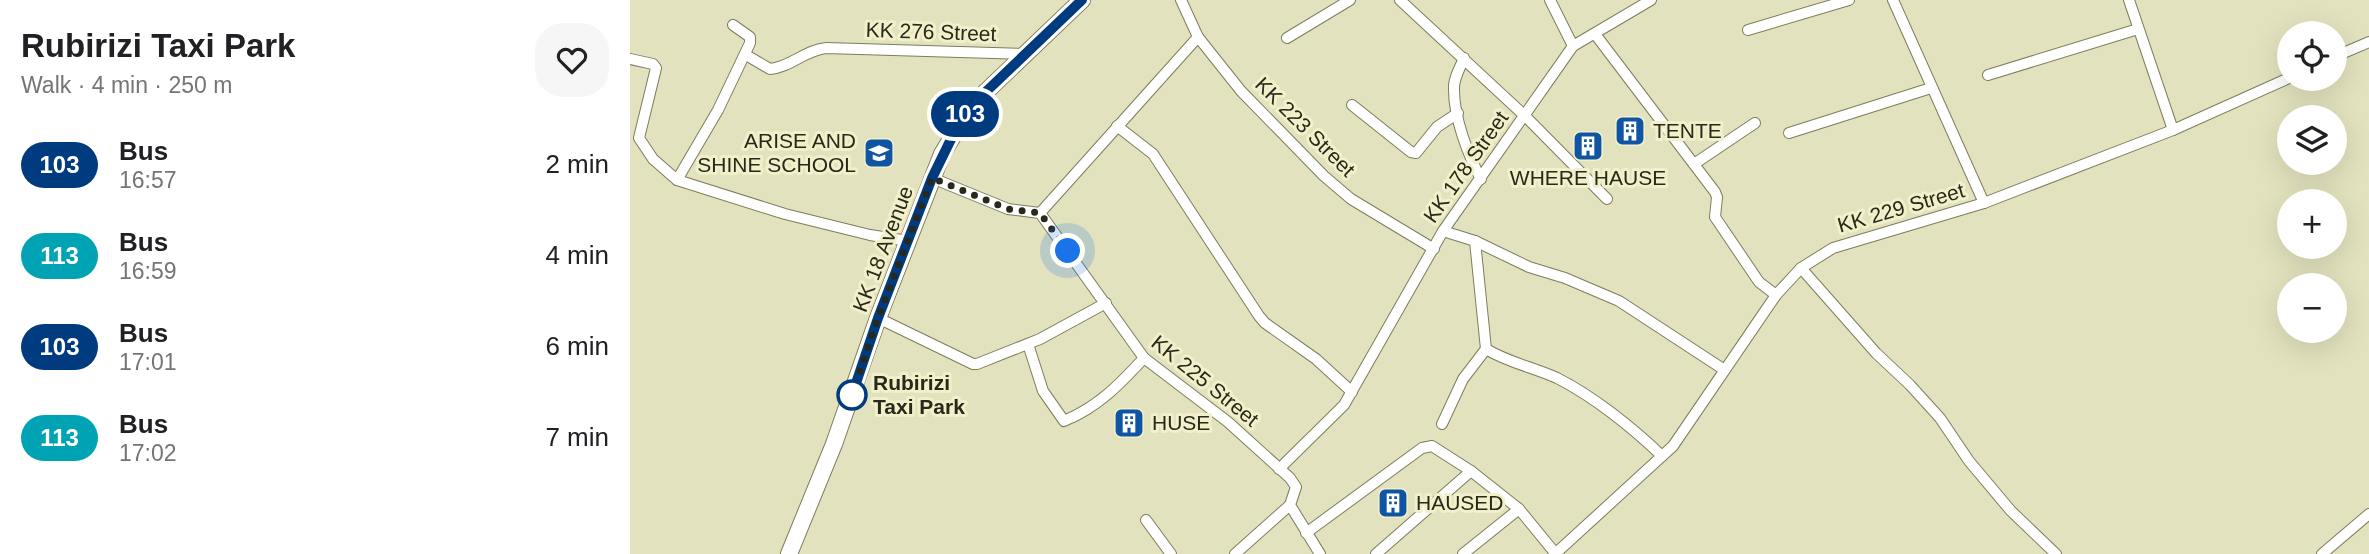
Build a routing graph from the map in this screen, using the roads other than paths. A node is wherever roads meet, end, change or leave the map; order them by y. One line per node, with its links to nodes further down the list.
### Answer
1 (1082, 0): 20 (main road, KK 18 Avenue)
2 (1181, 0): 14 (street, KK 223 Street)
3 (1350, 0): 15 (street)
4 (1400, 0): 21 (street)
5 (1550, 0): 17 (street)
6 (1651, 0): 13 (street, KK 178 Street)
7 (1849, 0): 12 (street)
8 (1893, 0): 25 (street)
9 (2129, 0): 11 (street)
10 (733, 24): 19 (street)
11 (2138, 29): 23 (street); 31 (street)
12 (1748, 30)
13 (1595, 34): 17 (street, KK 178 Street); 34 (street)
14 (1198, 37): 30 (street); 44 (street, KK 223 Street)
15 (1287, 38)
16 (2369, 42): 18 (street)
17 (1573, 46): 28 (street, KK 178 Street)
18 (2347, 51)
19 (746, 54): 20 (street, KK 276 Street); 37 (street)
20 (1023, 54): 35 (main road, KK 18 Avenue)
21 (1464, 58): 27 (street); 28 (street)
22 (630, 59): 33 (street)
23 (1988, 75)
24 (2277, 83): 31 (street, KK 229 Street)
25 (1931, 88): 32 (street); 39 (street)
26 (1352, 106): 27 (street)
27 (1458, 113): 36 (street)
28 (1525, 116): 36 (street, KK 178 Street); 38 (street)
29 (1755, 123): 34 (street)
30 (1117, 126): 40 (street); 53 (street)
31 (2173, 130): 39 (street, KK 229 Street)
32 (1789, 133)
33 (634, 137): 37 (street)
34 (1694, 164): 46 (street)
35 (932, 178): 40 (street); 42 (main road, KK 18 Avenue)
36 (1481, 179): 41 (street, KK 178 Street)
37 (677, 180): 42 (street)
38 (1607, 199)
39 (1984, 203): 45 (street, KK 229 Street)
40 (1040, 213): 47 (street, KK 225 Street)
41 (1443, 231): 43 (street); 44 (street, KK 178 Street)
42 (908, 241): 48 (main road, KK 18 Avenue)
43 (1475, 241): 50 (street); 52 (street)
44 (1434, 249): 53 (street, KK 178 Street)
45 (1801, 268): 46 (street, KK 229 Street); 70 (street)
46 (1776, 295): 52 (street, KK 229 Street)
47 (1106, 303): 49 (street); 51 (street, KK 225 Street)
48 (878, 318): 49 (street); 63 (main road, KK 18 Avenue)
49 (1028, 344): 51 (street)
50 (1486, 349): 54 (street); 55 (street)
51 (1144, 358): 56 (street, KK 225 Street)
52 (1723, 369): 55 (street, KK 229 Street)
53 (1352, 392): 56 (street, KK 178 Street)
54 (1443, 424)
55 (1662, 456): 69 (street, KK 229 Street)
56 (1279, 469): 58 (street, KK 225 Street)
57 (1471, 471): 59 (street); 62 (street); 67 (street)
58 (1290, 505): 62 (street, KK 225 Street); 65 (street)
59 (1519, 509): 68 (street); 69 (street)
60 (2369, 513): 71 (street)
61 (1146, 520): 64 (street)
62 (1306, 533): 66 (street, KK 225 Street)
63 (789, 554)
64 (1171, 554)
65 (1235, 554)
66 (1320, 554)
67 (1376, 554)
68 (1463, 554)
69 (1555, 554)
70 (2056, 554)
71 (2322, 554)

